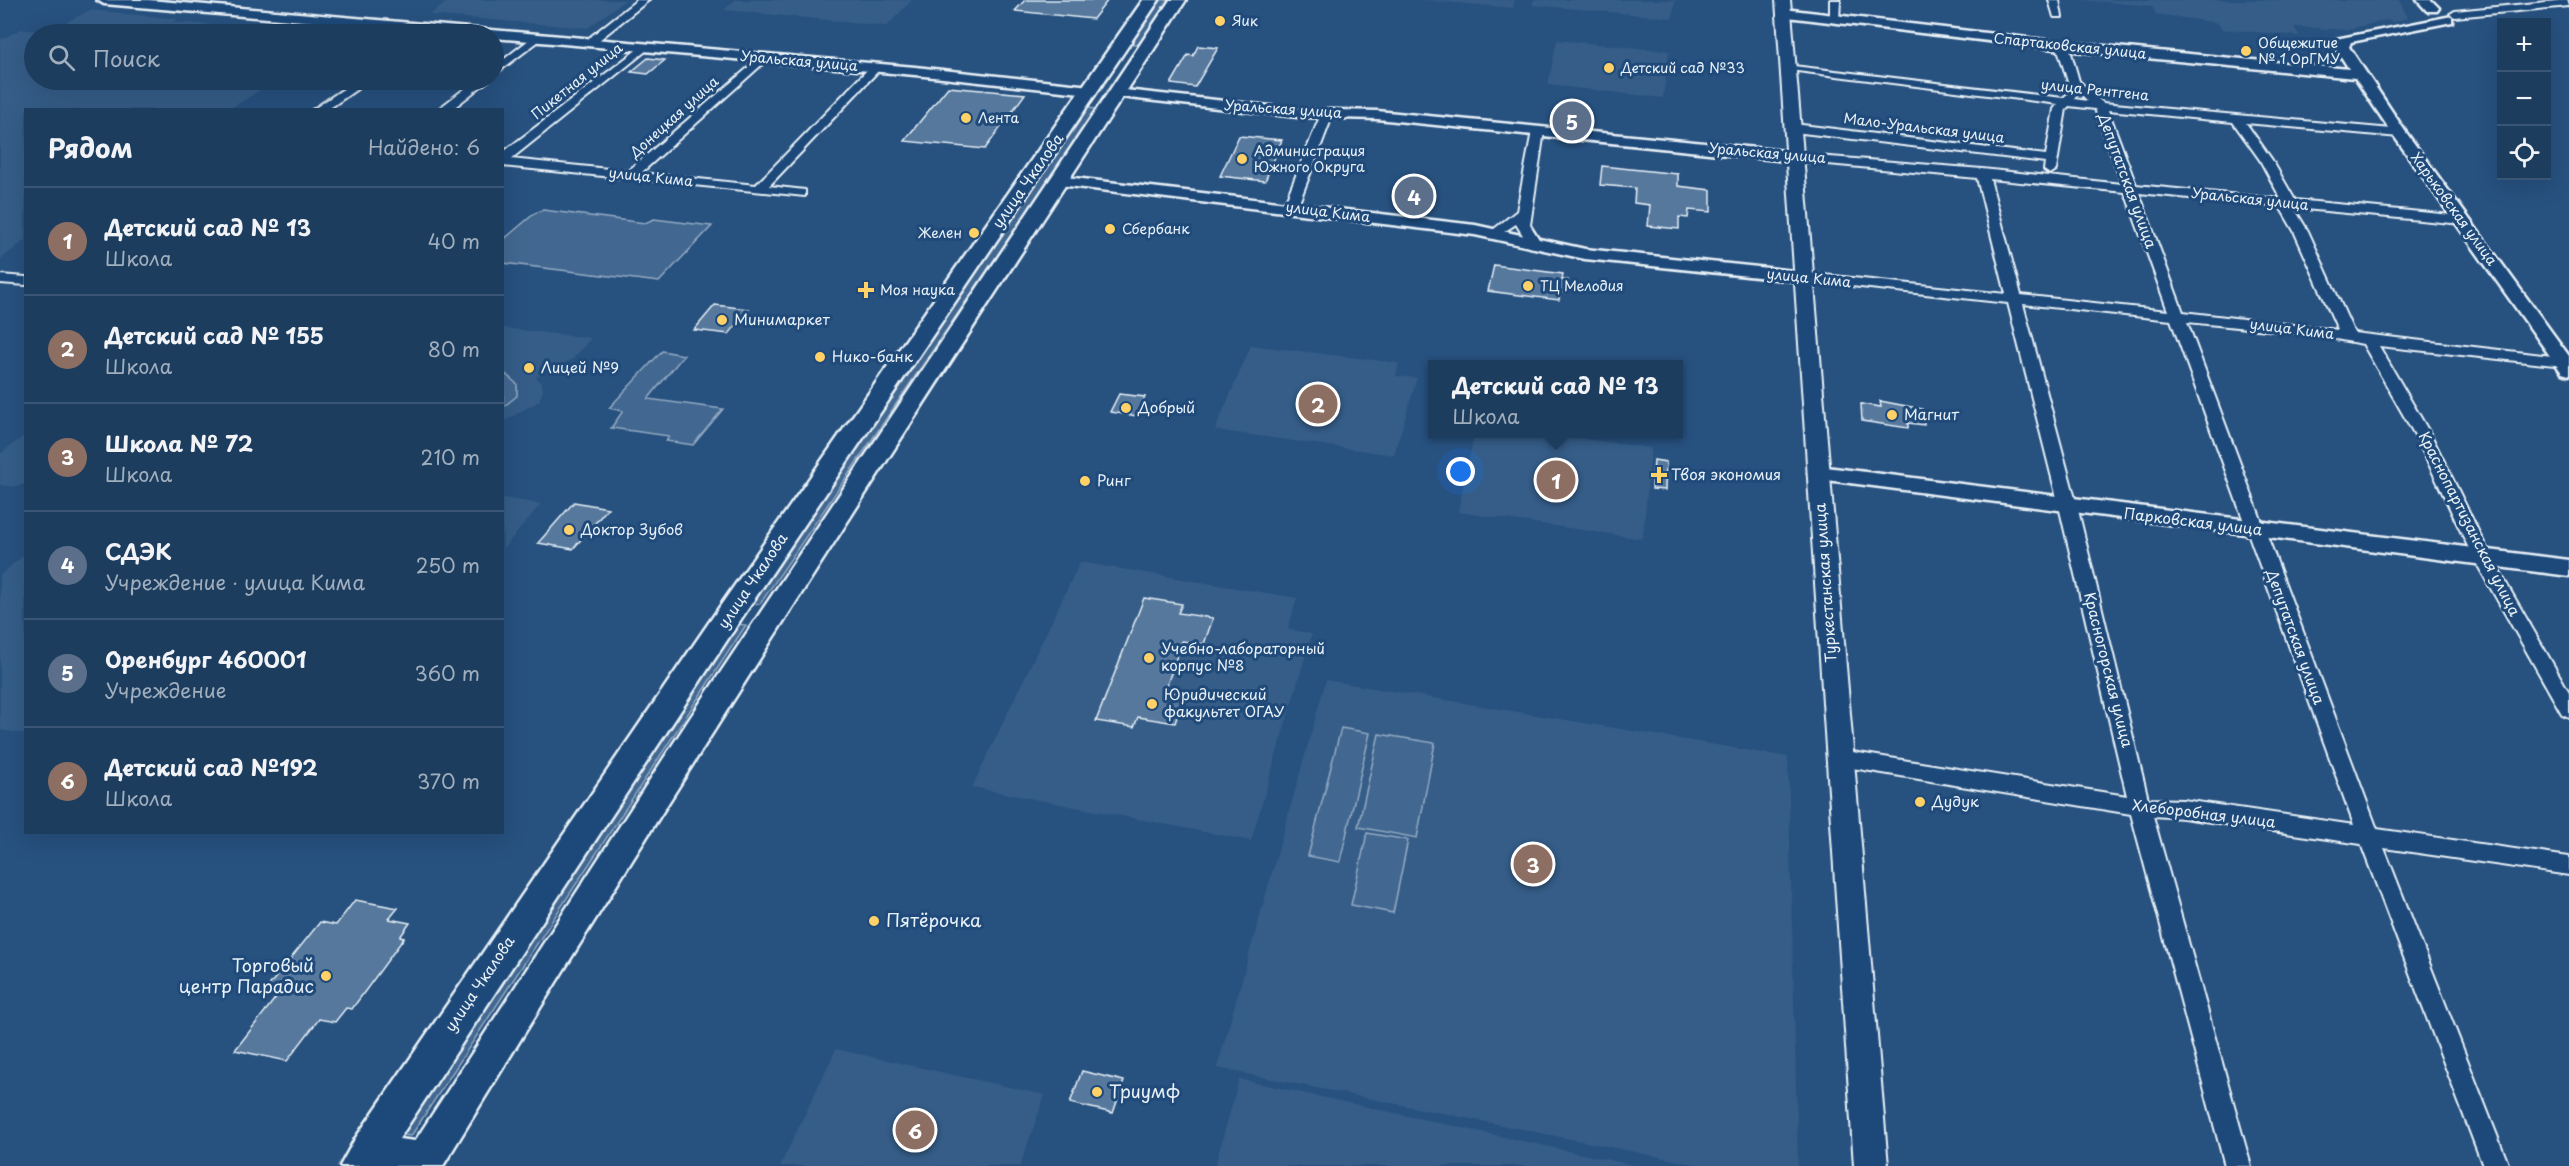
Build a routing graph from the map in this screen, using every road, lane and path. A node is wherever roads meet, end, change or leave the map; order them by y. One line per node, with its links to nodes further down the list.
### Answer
1 (104, 0): 13 (street, Уральская улица)
2 (644, 0): 17 (street)
3 (1150, 0): 19 (main road, улица Чкалова)
4 (1179, 0): 19 (main road, улица Чкалова)
5 (1835, 0): 12 (street)
6 (2054, 0): 10 (street)
7 (2569, 3): 11 (street)
8 (1783, 6): 12 (street, Спартаковская улица); 23 (main road, Туркестанская улица)
9 (2428, 7): 11 (street); 14 (street)
10 (2058, 15)
11 (2451, 16): 14 (street)
12 (1835, 18): 18 (street, Спартаковская улица)
13 (354, 24)
14 (2420, 24): 25 (street, Харьковская улица)
15 (504, 36): 16 (street, Уральская улица)
16 (538, 38): 17 (street, Уральская улица); 22 (street)
17 (589, 43): 20 (street, Уральская улица)
18 (2063, 46): 25 (street, Спартаковская улица); 26 (street)
19 (1133, 47): 29 (main road, улица Чкалова)
20 (643, 48): 21 (street, Уральская улица); 40 (street, Пикетная улица)
21 (763, 58): 24 (street, Уральская улица); 44 (street, Донецкая улица)
22 (504, 64)
23 (1789, 67): 30 (street, улица Рентгена); 36 (main road, Туркестанская улица)
24 (875, 68): 29 (street, Уральская улица); 48 (street)
25 (2358, 74): 38 (street, Харьковская улица)
26 (2074, 82): 30 (street); 31 (street)
27 (349, 90): 32 (street)
28 (470, 90): 33 (street)
29 (1103, 91): 34 (street, Уральская улица); 46 (main road, улица Чкалова); 69 (main road, улица Чкалова)
30 (2064, 101): 31 (street, улица Рентгена); 41 (street)
31 (2100, 106): 35 (street, улица Рентгена); 47 (street, Депутатская улица)
32 (321, 108)
33 (446, 108)
34 (1327, 114): 37 (street, Уральская улица); 51 (street)
35 (2238, 120): 38 (street, улица Рентгена); 50 (street)
36 (1794, 128): 39 (main road, Туркестанская улица); 41 (street, Мало-Уральская улица)
37 (1538, 131): 39 (street, Уральская улица); 52 (street)
38 (2399, 134): 53 (street, Харьковская улица)
39 (1797, 157): 43 (street, Уральская улица); 56 (main road, Туркестанская улица)
40 (504, 159)
41 (2051, 159): 45 (street)
42 (504, 161): 44 (street, улица Кима)
43 (1982, 173): 45 (street, Уральская улица); 59 (street, Красногорская улица)
44 (631, 175): 48 (street, улица Кима)
45 (2051, 179): 47 (street, Уральская улица)
46 (1057, 181): 51 (street, улица Кима); 70 (main road, улица Чкалова)
47 (2128, 187): 50 (street, Уральская улица); 60 (street, Депутатская улица)
48 (759, 189): 49 (street, улица Кима)
49 (800, 193)
50 (2287, 202): 53 (street, Уральская улица); 61 (street)
51 (1290, 208): 54 (street, улица Кима)
52 (1523, 213): 54 (street); 55 (street)
53 (2462, 220): 63 (street, Харьковская улица)
54 (1496, 233): 55 (street, улица Кима)
55 (1535, 244): 56 (street, улица Кима)
56 (1805, 277): 59 (street, улица Кима); 64 (main road, Туркестанская улица)
57 (0, 279): 58 (street)
58 (24, 281)
59 (2014, 299): 60 (street, улица Кима); 65 (street, Красногорская улица)
60 (2177, 316): 61 (street, улица Кима); 66 (street, Депутатская улица)
61 (2347, 335): 62 (street, улица Кима)
62 (2368, 340): 63 (street, улица Кима); 67 (street, Краснопартизанская улица)
63 (2566, 365)
64 (1818, 474): 65 (street, Парковская улица); 72 (main road, Туркестанская улица)
65 (2068, 506): 66 (street, Парковская улица); 73 (street, Красногорская улица)
66 (2255, 530): 67 (street, Парковская улица); 74 (street, Депутатская улица)
67 (2482, 557): 68 (street, Парковская улица); 71 (street, Краснопартизанская улица)
68 (2569, 568)
69 (731, 612): 70 (main road); 76 (main road, улица Чкалова)
70 (771, 618): 77 (main road, улица Чкалова)
71 (2569, 709)
72 (1840, 758): 73 (street, Хлеборобная улица); 78 (main road, Туркестанская улица)
73 (2140, 807): 74 (street, Хлеборобная улица); 79 (street, Красногорская улица)
74 (2369, 837): 75 (street, Хлеборобная улица); 80 (street, Депутатская улица)
75 (2569, 866)
76 (364, 1159): 77 (main road)
77 (422, 1164)
78 (1871, 1166)
79 (2238, 1166)
80 (2496, 1166)

